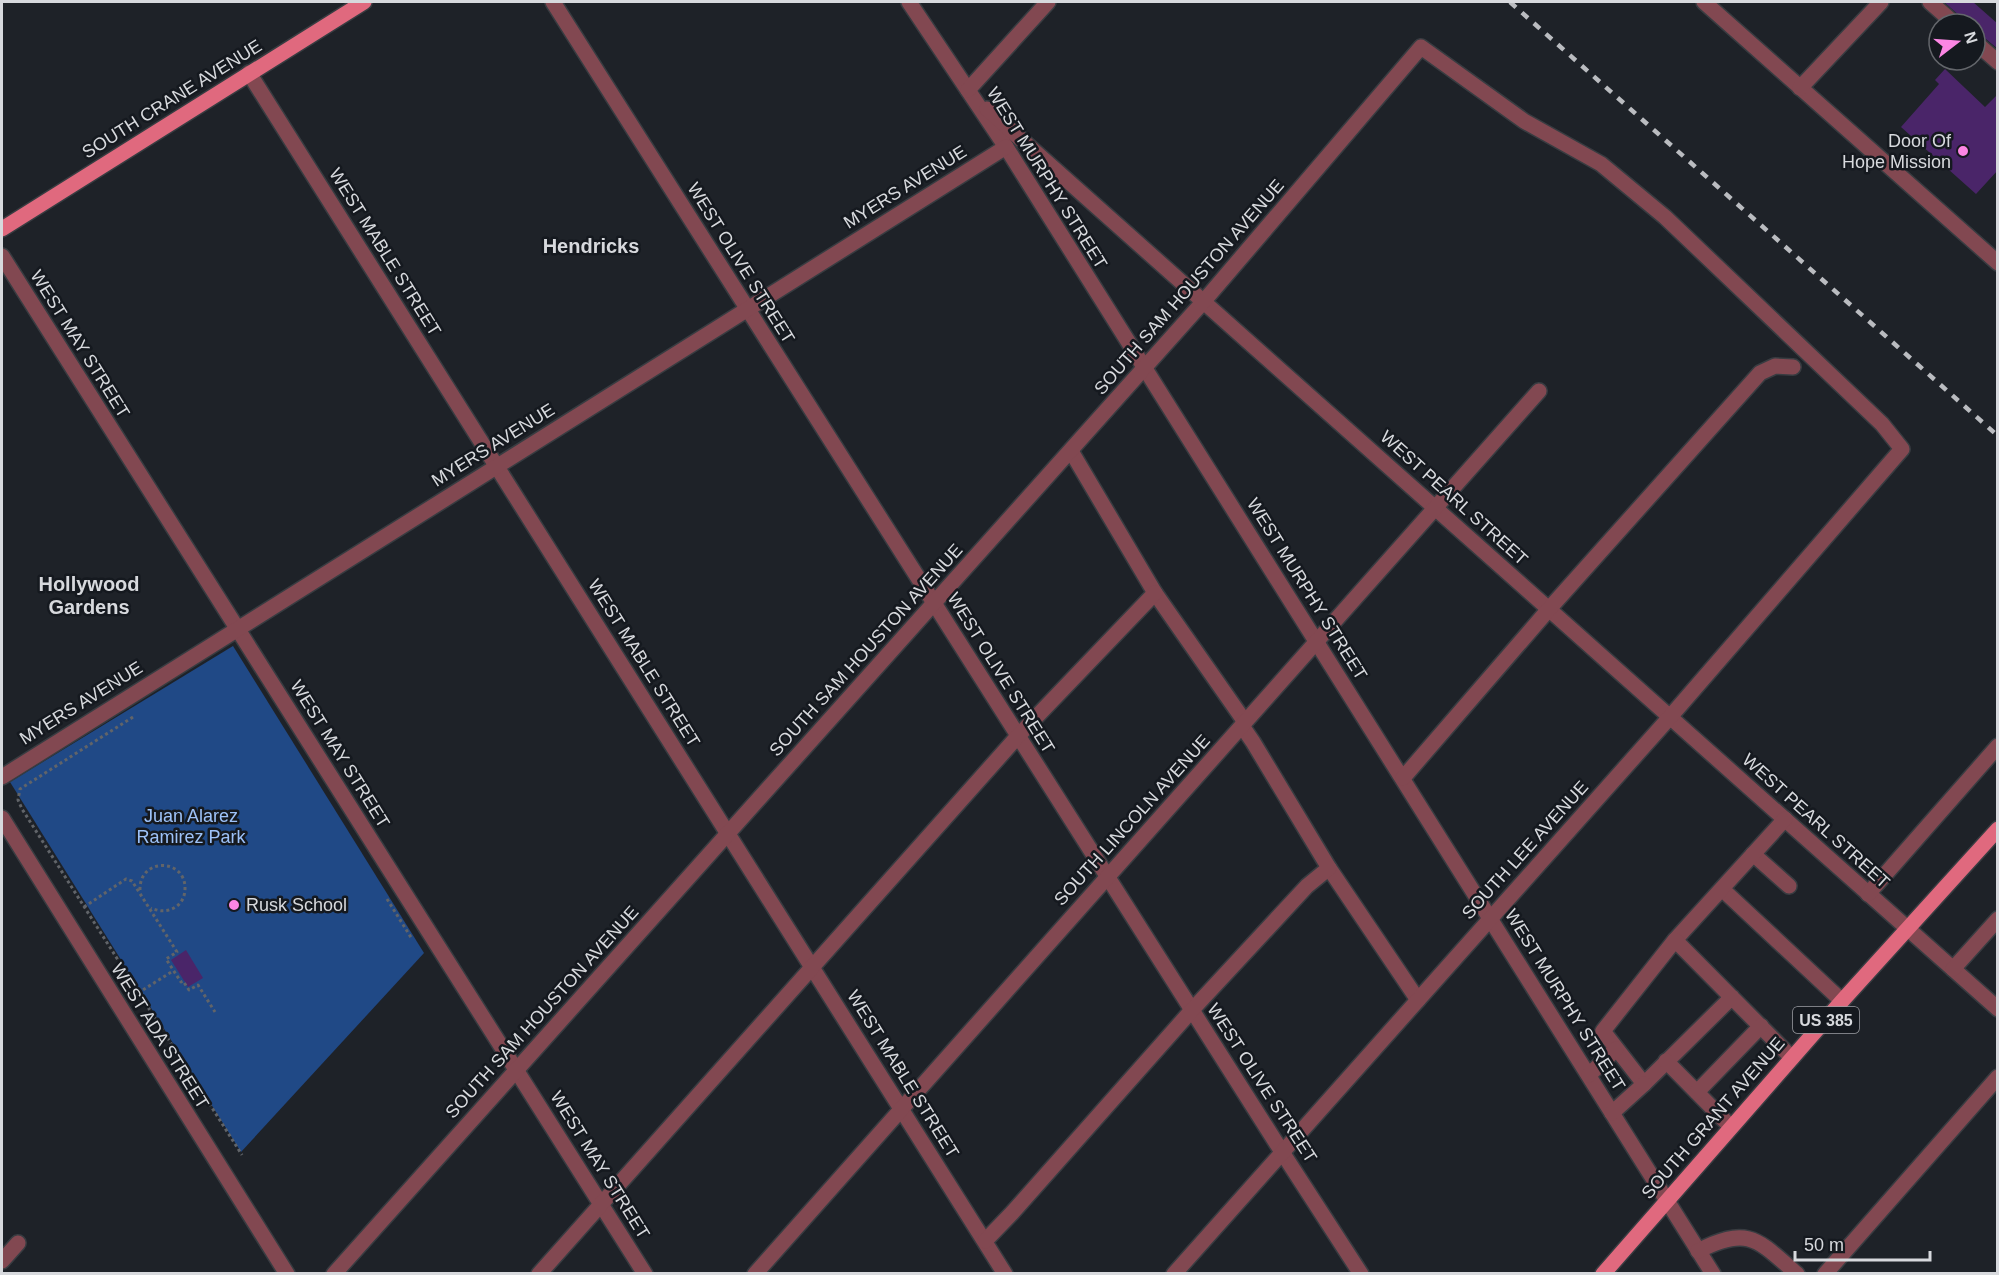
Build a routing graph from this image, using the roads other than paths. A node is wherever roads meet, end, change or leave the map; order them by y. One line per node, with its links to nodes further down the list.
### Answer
1 (360, 2): 9 (main road, SOUTH CRANE AVENUE)
2 (553, 2): 17 (street, WEST OLIVE STREET)
3 (909, 2): 11 (street, WEST MURPHY STREET)
4 (1048, 2): 11 (street)
5 (1704, 2): 10 (street)
6 (1881, 2): 10 (street)
7 (1930, 2): 8 (street)
8 (1941, 12)
9 (249, 73): 13 (main road, SOUTH CRANE AVENUE); 23 (street, WEST MABLE STREET)
10 (1800, 88): 15 (street)
11 (971, 94): 12 (street, WEST MURPHY STREET); 16 (street, WEST PEARL STREET)
12 (1006, 147): 17 (street, MYERS AVENUE); 19 (street, WEST MURPHY STREET)
13 (2, 229)
14 (2, 256): 28 (street, WEST MAY STREET)
15 (1998, 263)
16 (1204, 301): 19 (street, SOUTH SAM HOUSTON AVENUE); 21 (street, SOUTH SAM HOUSTON AVENUE); 24 (street, WEST PEARL STREET)
17 (747, 309): 23 (street, MYERS AVENUE); 26 (street, WEST OLIVE STREET)
18 (1793, 367): 27 (street)
19 (1144, 368): 22 (street, SOUTH SAM HOUSTON AVENUE); 29 (street, WEST MURPHY STREET)
20 (1539, 392): 24 (street, SOUTH LINCOLN AVENUE)
21 (1902, 449): 30 (street, SOUTH LEE AVENUE)
22 (1071, 451): 25 (street); 26 (street, SOUTH SAM HOUSTON AVENUE)
23 (497, 466): 28 (street, MYERS AVENUE); 39 (street, WEST MABLE STREET)
24 (1436, 508): 27 (street, WEST PEARL STREET); 29 (street, SOUTH LINCOLN AVENUE)
25 (1155, 593): 31 (street); 32 (street)
26 (934, 603): 32 (street, WEST OLIVE STREET); 39 (street, SOUTH SAM HOUSTON AVENUE)
27 (1549, 609): 30 (street, WEST PEARL STREET); 35 (street)
28 (237, 629): 34 (street, MYERS AVENUE); 61 (street, WEST MAY STREET)
29 (1317, 642): 31 (street, SOUTH LINCOLN AVENUE); 35 (street, WEST MURPHY STREET)
30 (1670, 717): 37 (street, WEST PEARL STREET); 46 (street, SOUTH LEE AVENUE)
31 (1244, 724): 41 (street); 42 (street, SOUTH LINCOLN AVENUE)
32 (1018, 736): 42 (street, WEST OLIVE STREET); 50 (street)
33 (1998, 746): 45 (street)
34 (2, 777)
35 (1403, 778): 46 (street, WEST MURPHY STREET)
36 (2, 818): 76 (street, WEST ADA STREET)
37 (1785, 819): 40 (street); 45 (street, WEST PEARL STREET)
38 (1998, 829): 48 (main road, SOUTH GRANT AVENUE / US 385)
39 (728, 833): 50 (street, WEST MABLE STREET); 61 (street, SOUTH SAM HOUSTON AVENUE)
40 (1753, 854): 43 (street); 44 (street)
41 (1329, 867): 53 (street); 56 (street)
42 (1107, 877): 56 (street, WEST OLIVE STREET); 66 (street, SOUTH LINCOLN AVENUE)
43 (1789, 886)
44 (1722, 889): 49 (street); 54 (street)
45 (1868, 894): 48 (street, WEST PEARL STREET)
46 (1491, 918): 53 (street, SOUTH LEE AVENUE); 62 (street, WEST MURPHY STREET)
47 (1998, 919): 51 (street)
48 (1907, 928): 51 (street, WEST PEARL STREET); 54 (main road, SOUTH GRANT AVENUE / US 385)
49 (1675, 940): 52 (street); 58 (street)
50 (813, 968): 66 (street, WEST MABLE STREET); 71 (street)
51 (1953, 969): 55 (street, WEST PEARL STREET)
52 (1731, 997): 57 (street); 60 (street)
53 (1418, 1000): 69 (street, SOUTH LEE AVENUE)
54 (1842, 1001): 59 (main road, SOUTH GRANT AVENUE / US 385)
55 (1998, 1009)
56 (1192, 1010): 69 (street, WEST OLIVE STREET); 72 (street)
57 (1761, 1026): 59 (street); 65 (street)
58 (1616, 1049): 62 (street); 64 (street)
59 (1792, 1058): 68 (main road, SOUTH GRANT AVENUE / US 385)
60 (1666, 1062): 64 (street); 65 (street)
61 (516, 1070): 71 (street, WEST MAY STREET); 77 (street, SOUTH SAM HOUSTON AVENUE)
62 (1589, 1075): 67 (street, WEST MURPHY STREET)
63 (1998, 1077): 87 (street)
64 (1644, 1084): 67 (street)
65 (1697, 1092): 68 (street)
66 (901, 1109): 72 (street, WEST MABLE STREET); 80 (street, SOUTH LINCOLN AVENUE)
67 (1612, 1113): 70 (street, WEST MURPHY STREET)
68 (1731, 1127): 70 (main road, SOUTH GRANT AVENUE / US 385)
69 (1282, 1152): 82 (street, SOUTH LEE AVENUE); 83 (street, WEST OLIVE STREET)
70 (1667, 1199): 74 (street, WEST MURPHY STREET); 84 (main road, SOUTH GRANT AVENUE / US 385)
71 (602, 1204): 78 (street); 79 (street, WEST MAY STREET)
72 (985, 1241): 81 (street, WEST MABLE STREET)
73 (18, 1243): 75 (street)
74 (1698, 1251): 85 (street, WEST MURPHY STREET); 86 (street)
75 (2, 1261)
76 (287, 1274)
77 (334, 1274)
78 (539, 1274)
79 (645, 1274)
80 (755, 1274)
81 (1005, 1274)
82 (1174, 1274)
83 (1361, 1274)
84 (1602, 1274)
85 (1713, 1274)
86 (1797, 1274)
87 (1825, 1274)

